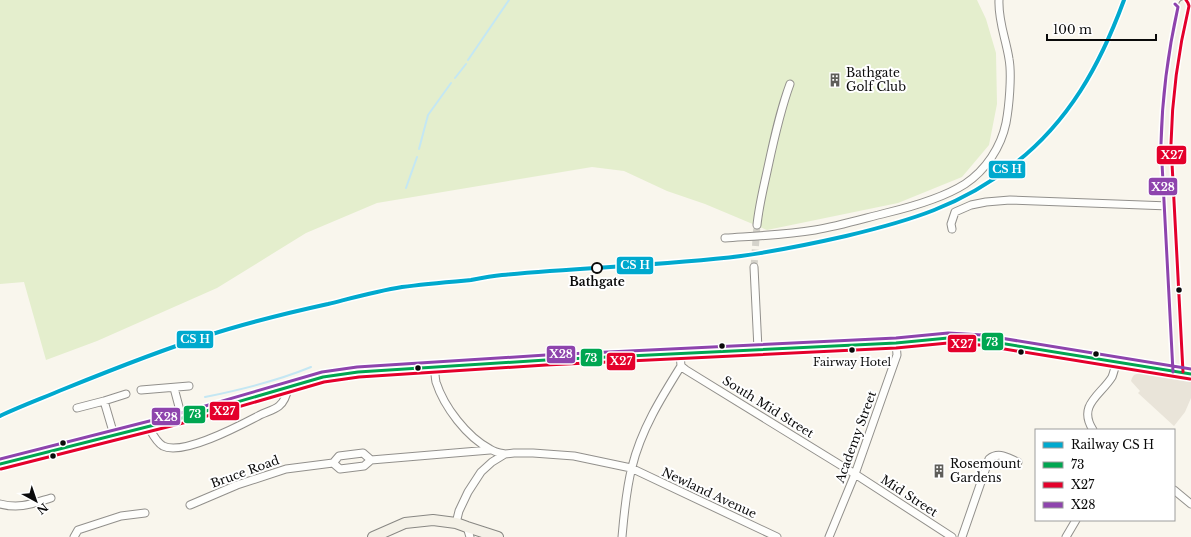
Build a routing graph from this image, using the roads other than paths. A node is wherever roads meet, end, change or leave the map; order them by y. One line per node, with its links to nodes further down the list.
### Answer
1 (999, 0): 7 (street)
2 (1184, 4): 4 (main road)
3 (790, 84): 5 (street)
4 (1169, 206): 6 (street); 15 (main road)
5 (757, 225)
6 (952, 229)
7 (725, 238)
8 (754, 267): 10 (street)
9 (896, 343): 10 (main road); 12 (main road); 35 (street, Academy Street)
10 (758, 349): 11 (main road)
11 (680, 353): 13 (street); 14 (main road)
12 (1117, 362): 15 (main road); 26 (street)
13 (681, 366): 34 (street); 35 (street, South Mid Street)
14 (434, 367): 18 (main road); 28 (street)
15 (1178, 372): 16 (main road)
16 (1191, 374)
17 (189, 386): 19 (street)
18 (288, 387): 24 (main road); 25 (street)
19 (174, 388): 20 (street); 24 (street)
20 (141, 390)
21 (126, 394): 22 (street)
22 (104, 401): 23 (street); 27 (street)
23 (77, 408)
24 (182, 418): 25 (main road)
25 (148, 426): 27 (main road)
26 (1092, 429)
27 (114, 435): 33 (main road)
28 (490, 450): 29 (street); 30 (street, Bruce Road)
29 (504, 454): 34 (street, Newland Avenue); 43 (street)
30 (371, 460): 32 (street, Bruce Road); 32 (street, Bruce Road)
31 (1014, 462): 52 (street)
32 (333, 463): 40 (street, Bruce Road)
33 (0, 464)
34 (631, 468): 48 (street); 49 (street, Newland Avenue)
35 (855, 474): 50 (street, Academy Street); 51 (street, Mid Street)
36 (1175, 491): 39 (street)
37 (51, 498): 38 (street)
38 (0, 504)
39 (1191, 504)
40 (190, 505)
41 (145, 513): 45 (street)
42 (1075, 521): 53 (street)
43 (456, 523): 44 (main road); 46 (main road)
44 (469, 532): 47 (main road)
45 (74, 537)
46 (373, 537)
47 (498, 537)
48 (622, 537)
49 (777, 537)
50 (829, 537)
51 (952, 537)
52 (962, 537)
53 (1066, 537)

